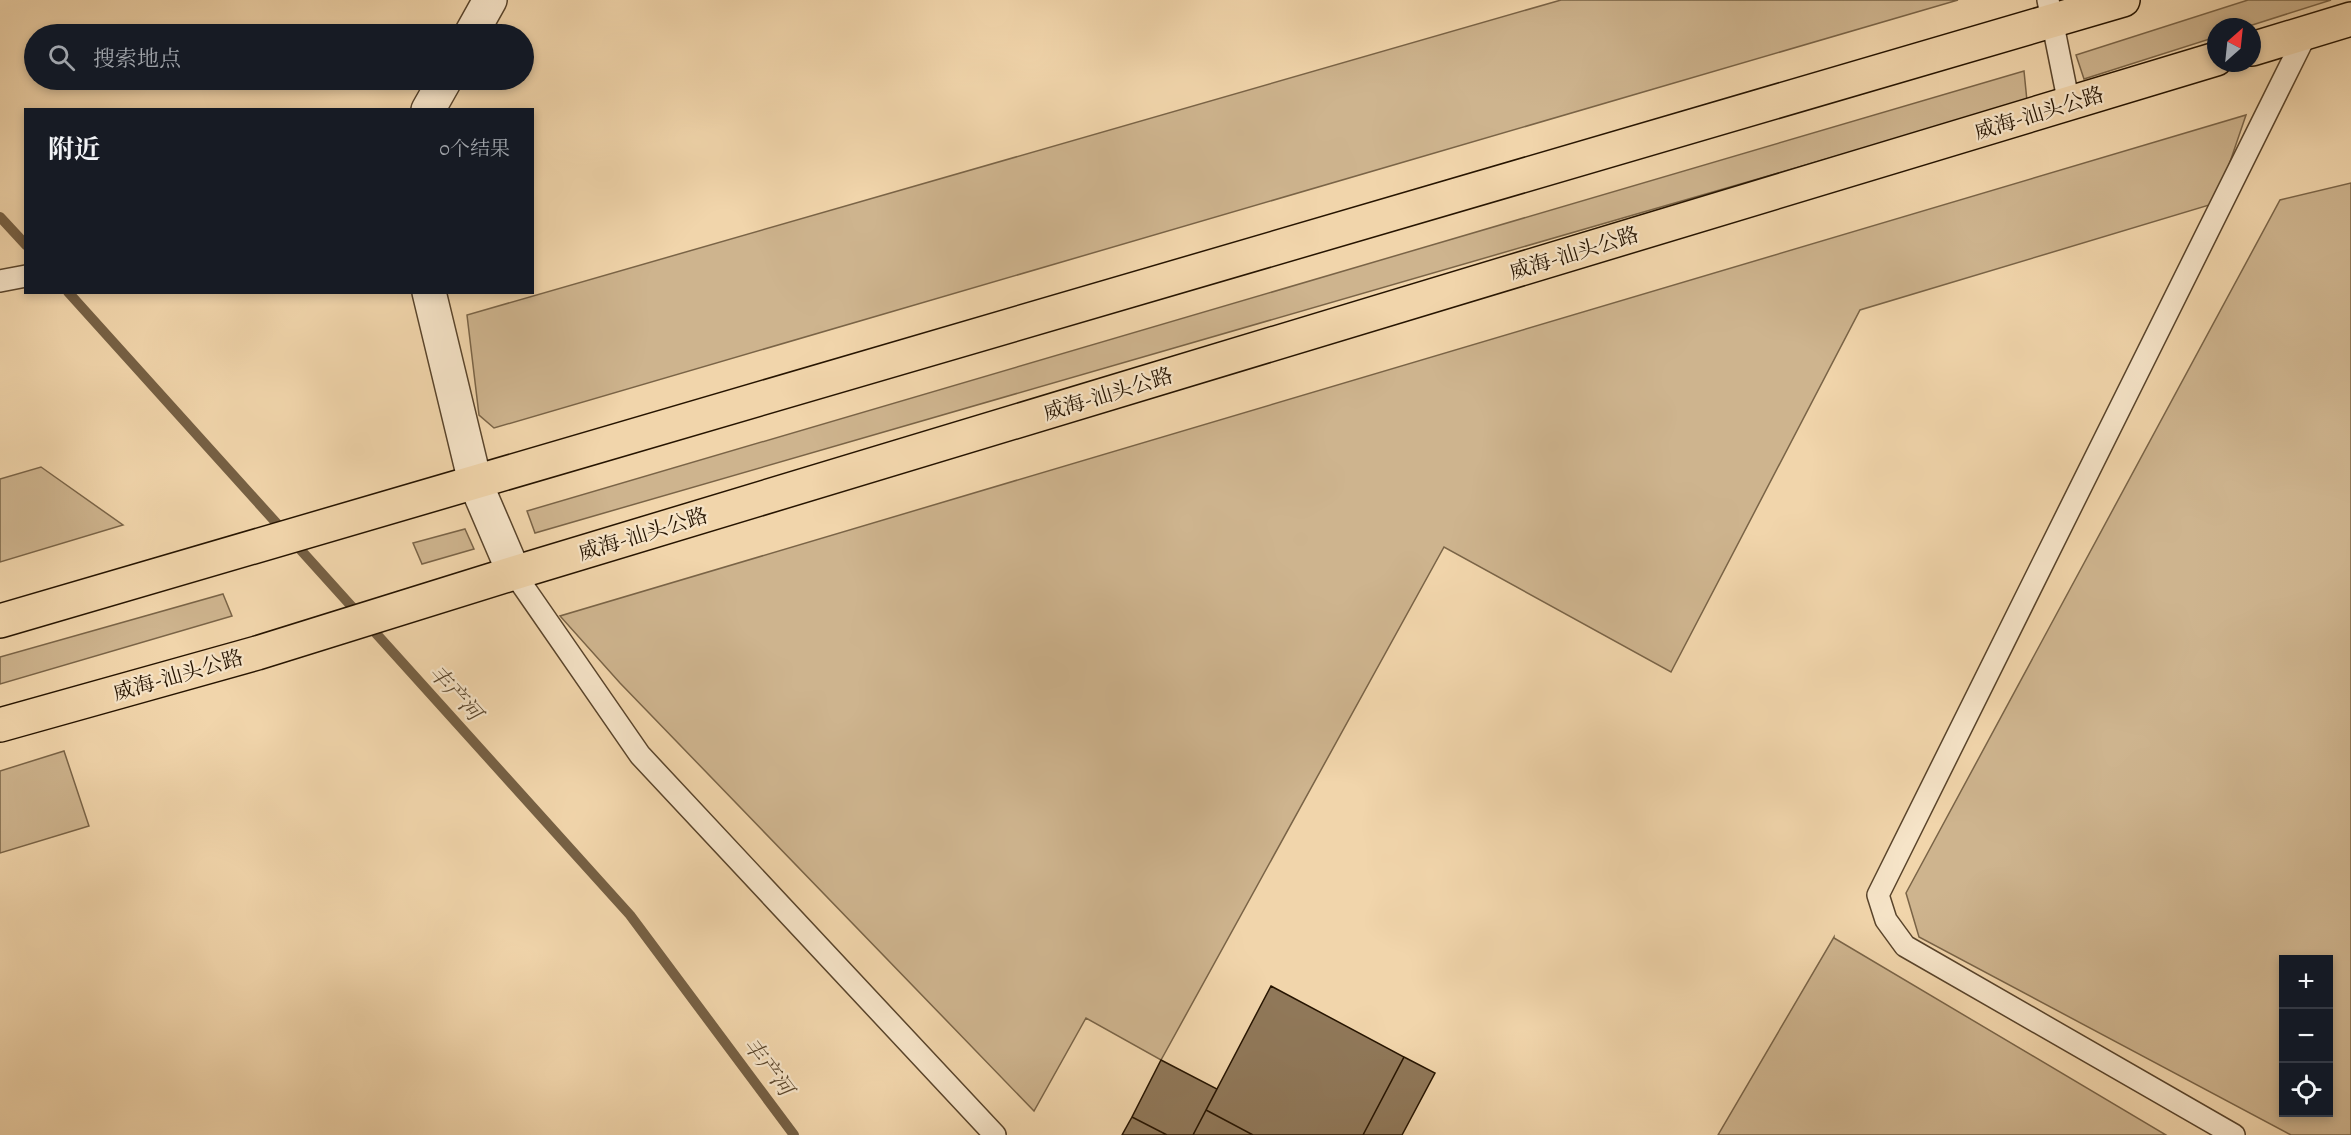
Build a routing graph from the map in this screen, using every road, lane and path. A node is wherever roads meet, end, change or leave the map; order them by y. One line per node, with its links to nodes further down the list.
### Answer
1 (490, 0): 5 (street)
2 (2123, 0): 3 (highway)
3 (2050, 10): 10 (lane); 15 (highway)
4 (2351, 19): 6 (highway)
5 (477, 24)
6 (2307, 32): 7 (highway); 20 (lane)
7 (2261, 46)
8 (2207, 62): 10 (highway, 威海-汕头公路)
9 (439, 90): 11 (street)
10 (2069, 104): 16 (highway, 威海-汕头公路)
11 (429, 108)
12 (24, 276): 13 (lane)
13 (0, 281)
14 (429, 294): 15 (street)
15 (475, 482): 16 (street); 17 (highway)
16 (514, 573): 18 (highway, 威海-汕头公路); 19 (lane)
17 (0, 621)
18 (0, 725)
19 (995, 1135)
20 (2234, 1135)

